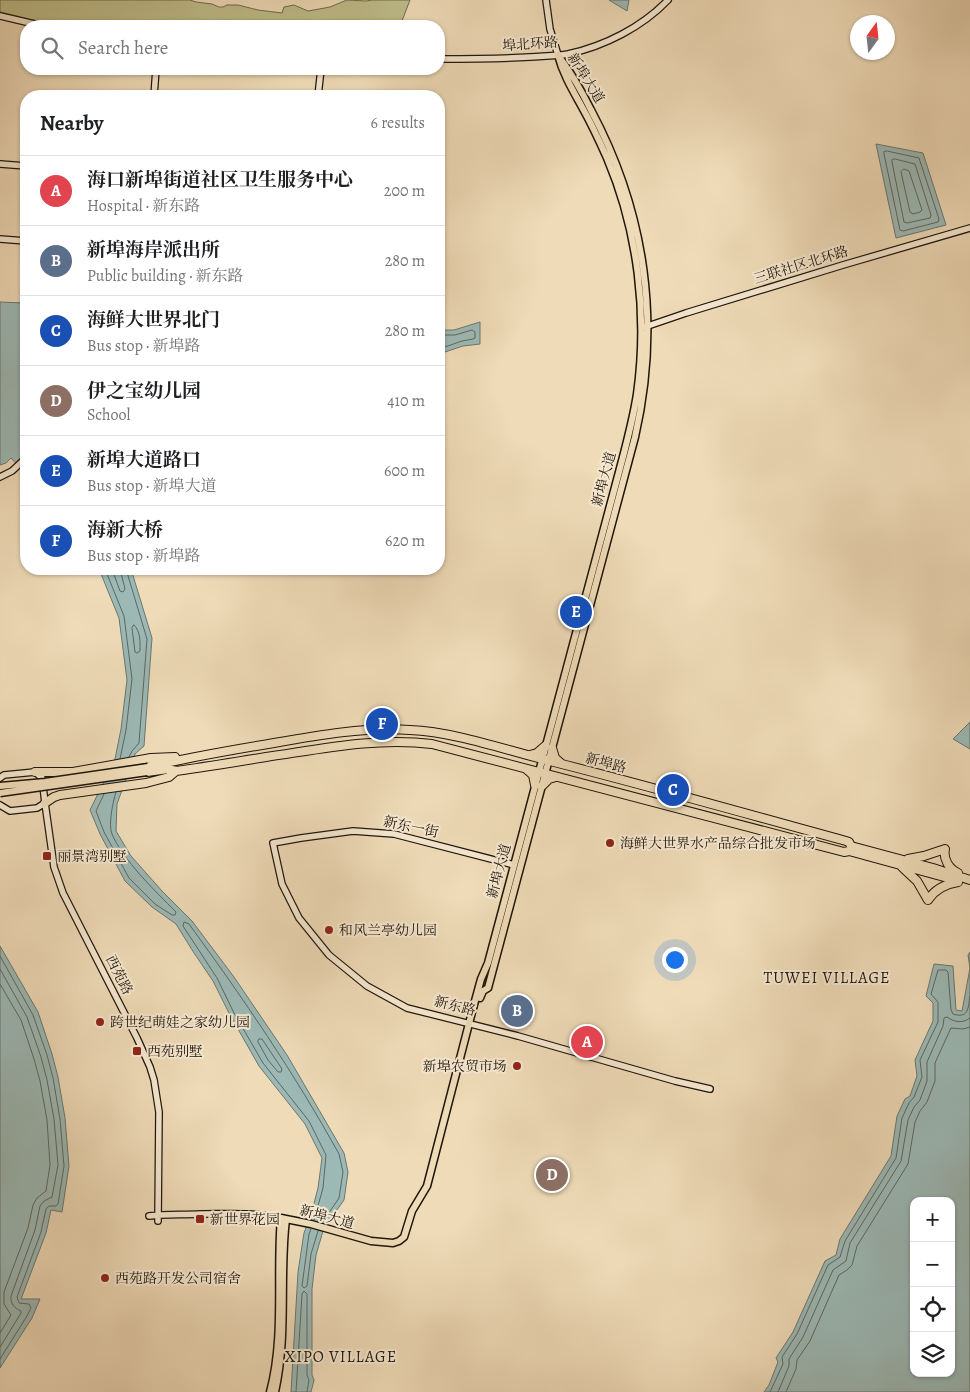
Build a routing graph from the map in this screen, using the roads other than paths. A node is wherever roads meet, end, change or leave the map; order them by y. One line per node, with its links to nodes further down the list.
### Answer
1 (546, 0): 5 (street)
2 (668, 0): 5 (street, 埠北环路)
3 (0, 16): 4 (street)
4 (20, 21)
5 (558, 55): 6 (street, 埠北环路); 16 (main road, 新埠大道); 17 (main road, 新埠大道)
6 (445, 59)
7 (156, 75): 9 (street)
8 (320, 75): 10 (street)
9 (154, 90)
10 (319, 90)
11 (0, 164): 12 (street)
12 (20, 166)
13 (970, 228): 16 (street, 三联社区北环路)
14 (0, 239): 15 (street)
15 (20, 241)
16 (648, 324): 17 (street, 三联社区北环路); 20 (main road, 新埠大道)
17 (641, 329): 20 (main road, 新埠大道)
18 (20, 464): 19 (street)
19 (0, 477)
20 (549, 747): 21 (highway); 23 (main road, 新埠大道); 24 (highway)
21 (526, 755): 22 (highway, 新埠路); 23 (highway, 新埠路)
22 (184, 758): 26 (highway); 28 (highway)
23 (545, 760): 24 (highway, 新埠路); 29 (main road, 新埠大道)
24 (564, 765): 38 (highway, 新埠路)
25 (524, 768): 27 (highway, 新埠路); 29 (highway, 新埠路); 33 (highway)
26 (147, 770): 27 (highway); 32 (main road, bridge); 34 (main road, bridge)
27 (176, 771): 35 (highway)
28 (35, 772): 30 (street); 35 (street, 西苑路)
29 (542, 772): 31 (highway, 新埠路); 33 (main road, 新埠大道)
30 (1, 776)
31 (560, 777): 33 (highway); 38 (highway, 新埠路)
32 (0, 786)
33 (538, 786): 39 (main road, 新埠大道); 41 (main road, 新埠大道)
34 (0, 793)
35 (45, 803): 36 (street); 43 (street, 西苑路)
36 (0, 805)
37 (273, 843): 39 (street, 新东一街); 41 (street, 新东路)
38 (901, 862): 40 (highway, 新埠路); 40 (highway); 40 (highway)
39 (514, 865): 41 (main road, 新埠大道)
40 (967, 882)
41 (470, 1023): 42 (street, 新东路); 43 (main road, 新埠大道)
42 (710, 1089)
43 (283, 1220): 44 (main road, 新埠大道); 45 (main road, 新埠大道)
44 (270, 1392)
45 (275, 1392)

